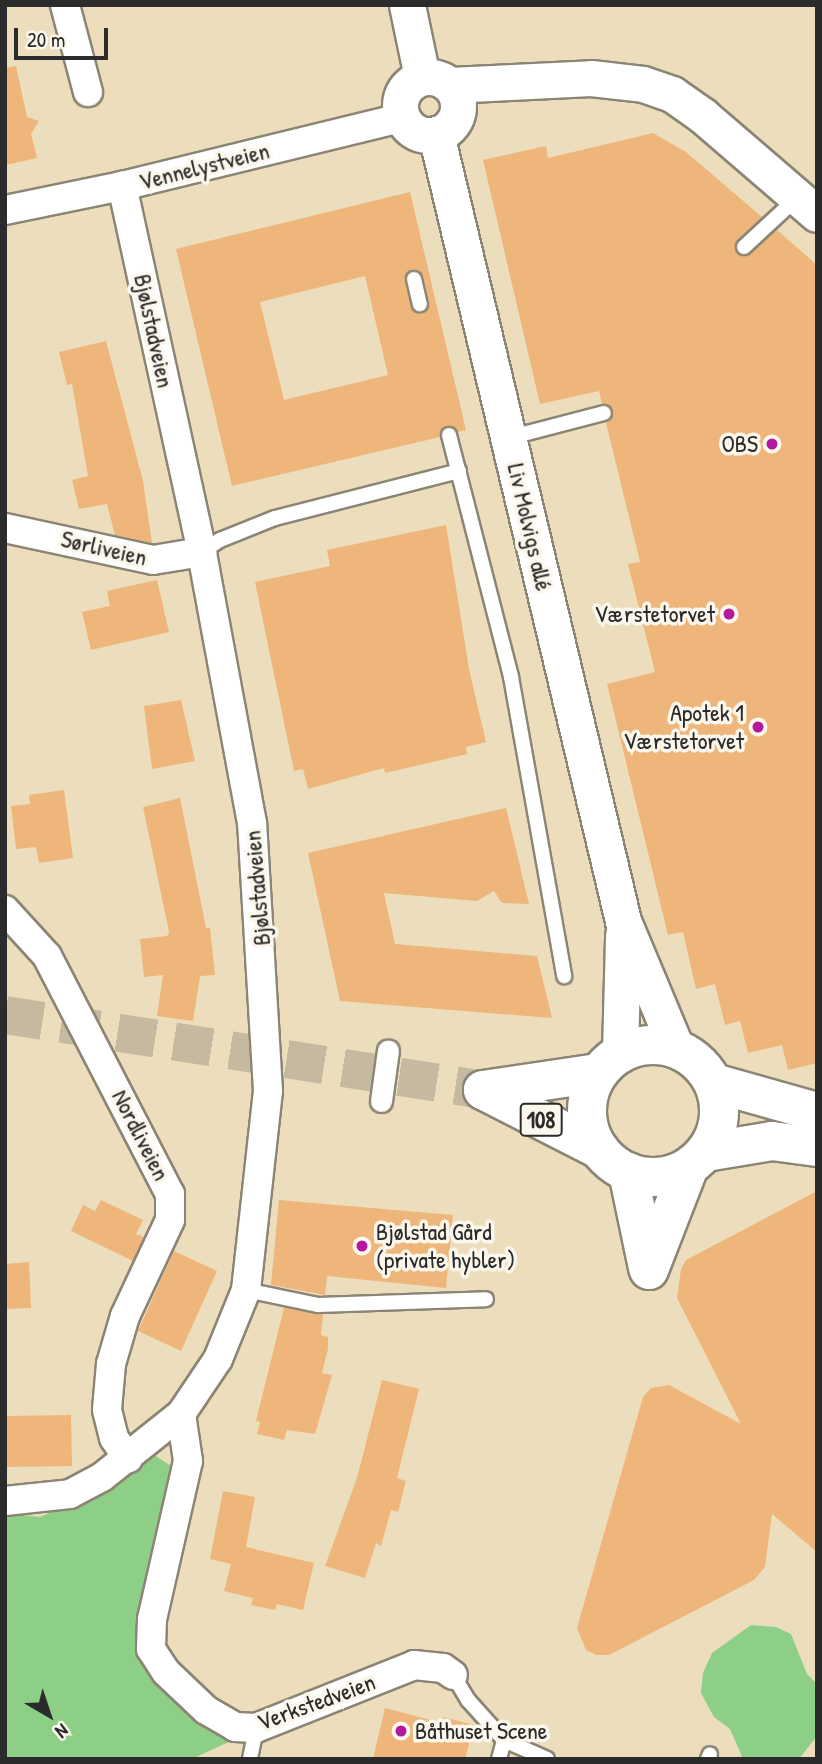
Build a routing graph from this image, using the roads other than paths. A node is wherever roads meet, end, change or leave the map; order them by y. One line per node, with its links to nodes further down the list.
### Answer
1 (65, 5): 3 (street)
2 (407, 5): 4 (street, Liv Molvigs allé)
3 (88, 92)
4 (441, 104): 5 (street); 7 (street); 14 (street, Liv Molvigs allé)
5 (402, 118): 6 (street, Vennelystveien)
6 (122, 186): 8 (street, Vennelystveien); 17 (street, Bjølstadveien)
7 (807, 205): 9 (lane)
8 (5, 210)
9 (744, 247)
10 (414, 279): 11 (lane)
11 (420, 304)
12 (604, 413): 14 (lane)
13 (449, 435): 15 (lane)
14 (508, 438): 19 (street, Liv Molvigs allé)
15 (459, 471): 17 (lane); 20 (lane)
16 (5, 528): 17 (street, Sørliveien)
17 (202, 552): 30 (street, Bjølstadveien)
18 (5, 910): 33 (street, Nordliveien)
19 (624, 921): 21 (street, Liv Molvigs allé); 23 (street, Liv Molvigs allé)
20 (564, 976)
21 (676, 1048): 23 (main road, 108); 24 (main road)
22 (388, 1050): 25 (street)
23 (609, 1063): 29 (main road, 108); 29 (main road, 108)
24 (714, 1083): 26 (main road); 28 (main road)
25 (381, 1101)
26 (817, 1112)
27 (817, 1147): 28 (main road, 108)
28 (697, 1159): 29 (main road, 108); 29 (main road)
29 (614, 1161)
30 (246, 1290): 31 (lane); 32 (street, Bjølstadveien)
31 (486, 1299)
32 (181, 1414): 33 (street, Bjølstadveien); 36 (street, Verkstedveien)
33 (128, 1460): 34 (street, Bjølstadveien)
34 (5, 1501)
35 (453, 1675): 36 (street, Verkstedveien); 37 (lane)
36 (256, 1728): 38 (lane)
37 (504, 1740): 39 (lane); 40 (lane)
38 (250, 1759)
39 (499, 1759)
40 (547, 1759)

